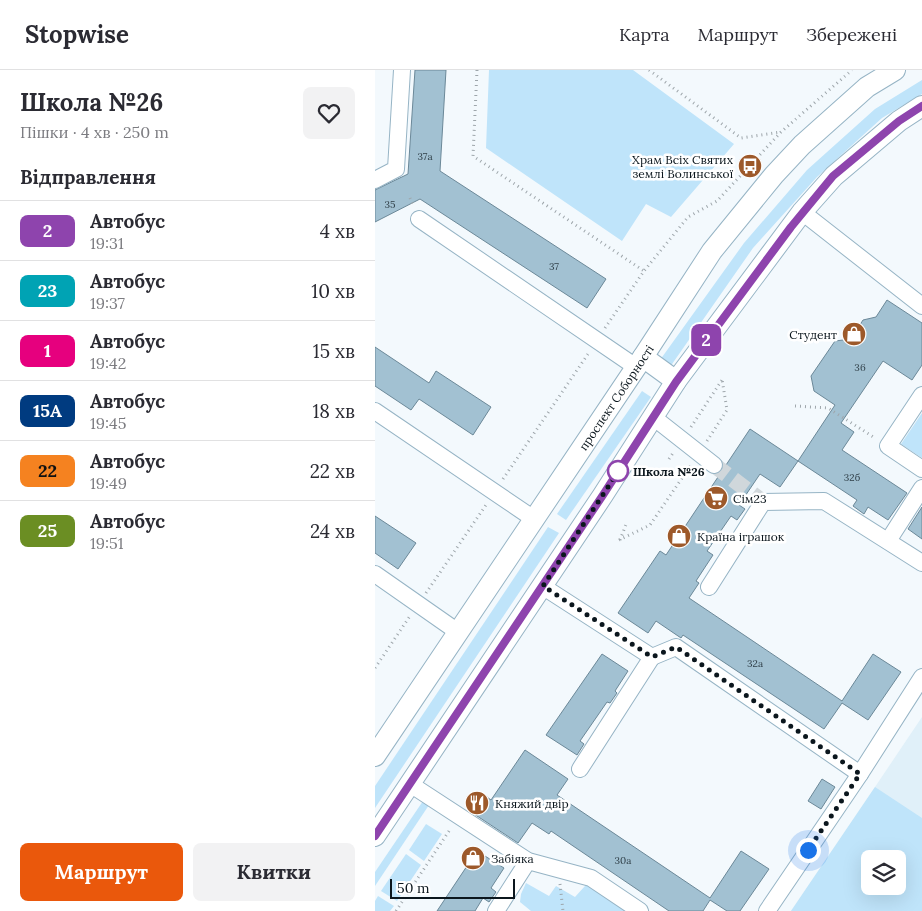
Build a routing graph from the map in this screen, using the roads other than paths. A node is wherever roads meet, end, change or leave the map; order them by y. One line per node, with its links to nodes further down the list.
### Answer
1 (402, 70): 4 (lane)
2 (895, 70): 8 (main road, проспект Соборності)
3 (922, 106): 5 (main road)
4 (375, 180)
5 (802, 212): 7 (lane); 9 (main road)
6 (419, 219): 8 (lane)
7 (922, 306)
8 (639, 362): 9 (main road); 16 (main road, проспект Соборності)
9 (676, 382): 12 (main road)
10 (922, 395): 14 (lane)
11 (375, 411): 16 (lane)
12 (653, 418): 13 (lane); 20 (main road)
13 (714, 464)
14 (922, 469)
15 (922, 488): 17 (lane)
16 (534, 519): 22 (main road, проспект Соборності)
17 (888, 541): 18 (lane); 21 (lane)
18 (922, 563)
19 (375, 574): 22 (lane)
20 (543, 586): 23 (lane); 28 (main road)
21 (709, 587)
22 (458, 632): 25 (main road, проспект Соборності)
23 (652, 657): 26 (lane); 27 (lane)
24 (922, 677): 27 (lane)
25 (375, 756)
26 (580, 769)
27 (860, 774): 33 (lane)
28 (410, 784): 29 (main road); 30 (lane)
29 (375, 836)
30 (528, 861): 31 (lane); 32 (lane)
31 (496, 911)
32 (640, 911)
33 (767, 911)

